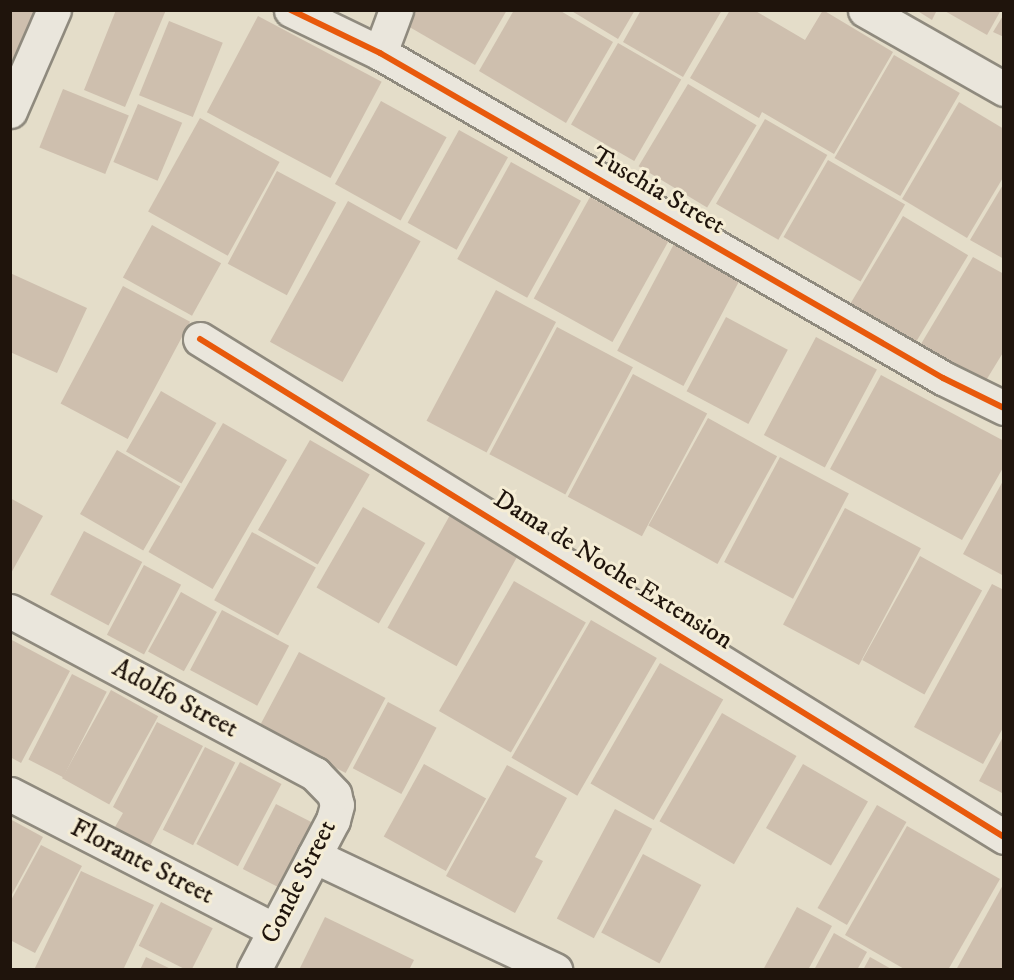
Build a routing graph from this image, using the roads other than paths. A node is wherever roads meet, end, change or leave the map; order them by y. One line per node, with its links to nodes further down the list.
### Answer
1 (54, 10): 7 (street)
2 (291, 10): 5 (street, Tuschia Street)
3 (396, 10): 5 (street)
4 (866, 10): 6 (street)
5 (380, 54): 9 (street, Tuschia Street)
6 (1004, 89)
7 (10, 111)
8 (200, 339): 13 (street, Dama de Noche Extension)
9 (1004, 408)
10 (10, 611): 12 (street, Adolfo Street)
11 (10, 794): 15 (street, Florante Street)
12 (334, 794): 14 (street, Conde Street)
13 (1004, 837)
14 (314, 856): 15 (street, Conde Street); 17 (street)
15 (273, 929): 16 (street, Conde Street)
16 (254, 969)
17 (555, 969)

